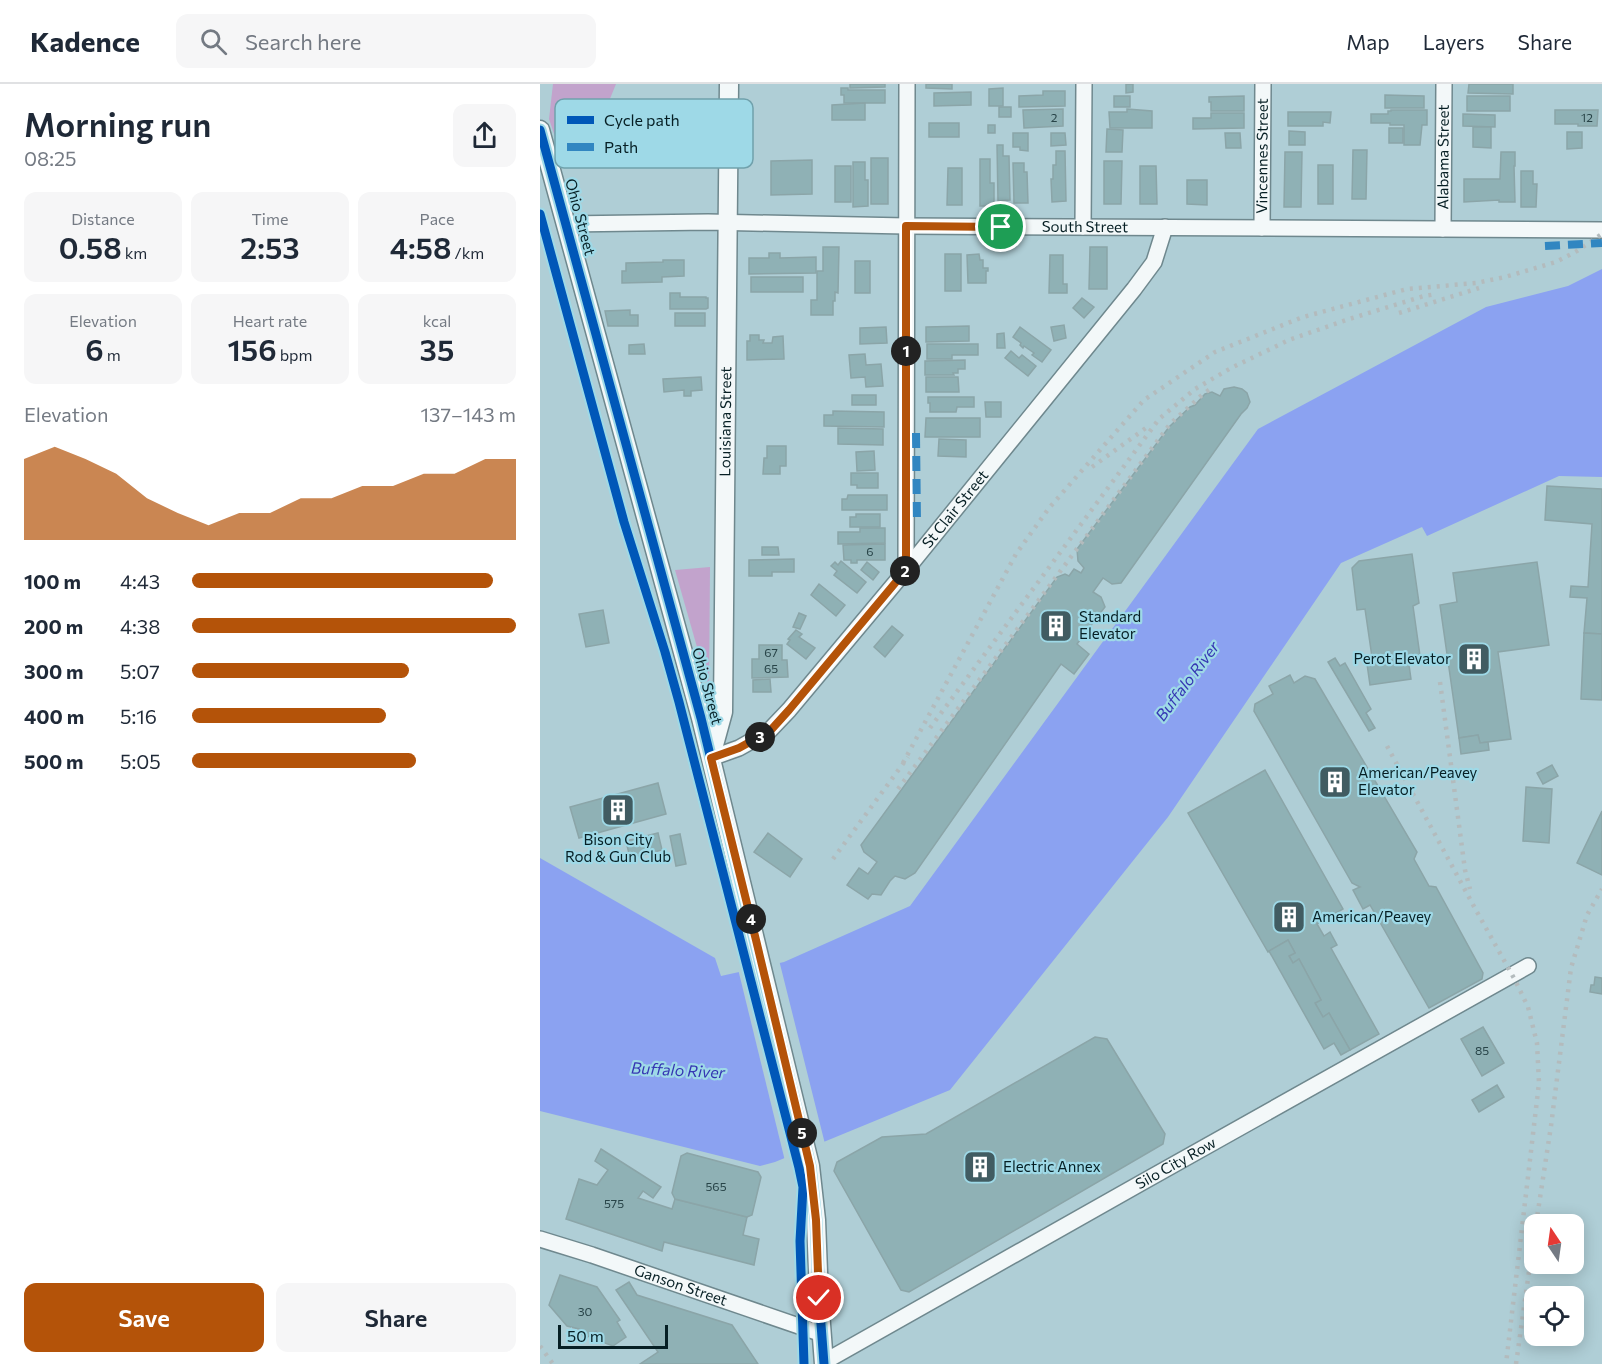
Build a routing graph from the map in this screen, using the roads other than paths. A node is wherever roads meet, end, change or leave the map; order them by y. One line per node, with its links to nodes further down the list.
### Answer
1 (729, 84): 6 (street, Louisiana Street)
2 (907, 84): 11 (street)
3 (1084, 84): 12 (street)
4 (1263, 84): 14 (street, Vincennes Street)
5 (1444, 84): 15 (street, Alabama Street)
6 (729, 99)
7 (540, 129): 10 (street, Ohio Street)
8 (728, 168): 9 (street, Louisiana Street)
9 (728, 223): 10 (street, South Street); 11 (street, South Street); 18 (street, Louisiana Street)
10 (567, 224): 18 (street, Ohio Street)
11 (906, 226): 12 (street, South Street); 17 (street)
12 (1083, 227): 13 (street, South Street)
13 (1165, 227): 14 (street, South Street); 17 (street, St Clair Street)
14 (1262, 228): 15 (street, South Street)
15 (1443, 229): 16 (street, South Street)
16 (1602, 230)
17 (906, 570): 18 (street, St Clair Street)
18 (711, 758): 21 (street, Ohio Street)
19 (1528, 966): 22 (street, Silo City Row)
20 (540, 1239): 21 (street, Ganson Street)
21 (822, 1334): 22 (street, Ohio Street)
22 (824, 1363)

